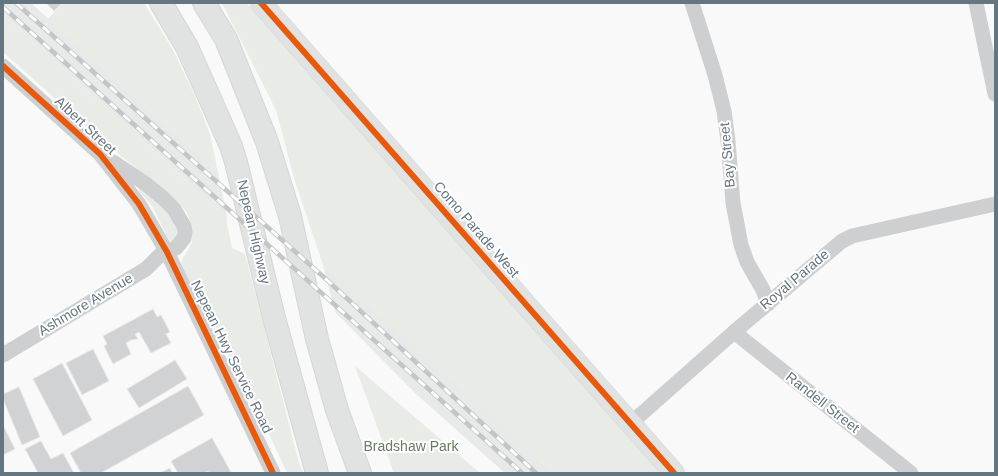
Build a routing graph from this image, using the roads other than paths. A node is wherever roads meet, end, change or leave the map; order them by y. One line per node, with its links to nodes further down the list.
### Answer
1 (161, 3): 17 (highway, Nepean Highway)
2 (204, 3): 18 (highway)
3 (261, 3): 15 (street, Como Parade West)
4 (692, 3): 12 (street, Bay Street)
5 (976, 3): 6 (street)
6 (992, 61): 8 (street)
7 (3, 66): 9 (street, Albert Street)
8 (995, 94)
9 (100, 154): 11 (street, Albert Street); 11 (street, Albert Street)
10 (995, 204): 12 (street, Royal Parade)
11 (167, 252): 14 (street, Ashmore Avenue); 16 (street, Nepean Hwy Service Road)
12 (768, 304): 13 (street, Royal Parade)
13 (734, 332): 15 (street, Royal Parade); 20 (street, Randell Street)
14 (3, 355)
15 (630, 424): 19 (street, Como Parade West)
16 (273, 473)
17 (317, 473)
18 (360, 473)
19 (674, 473)
20 (911, 473)

